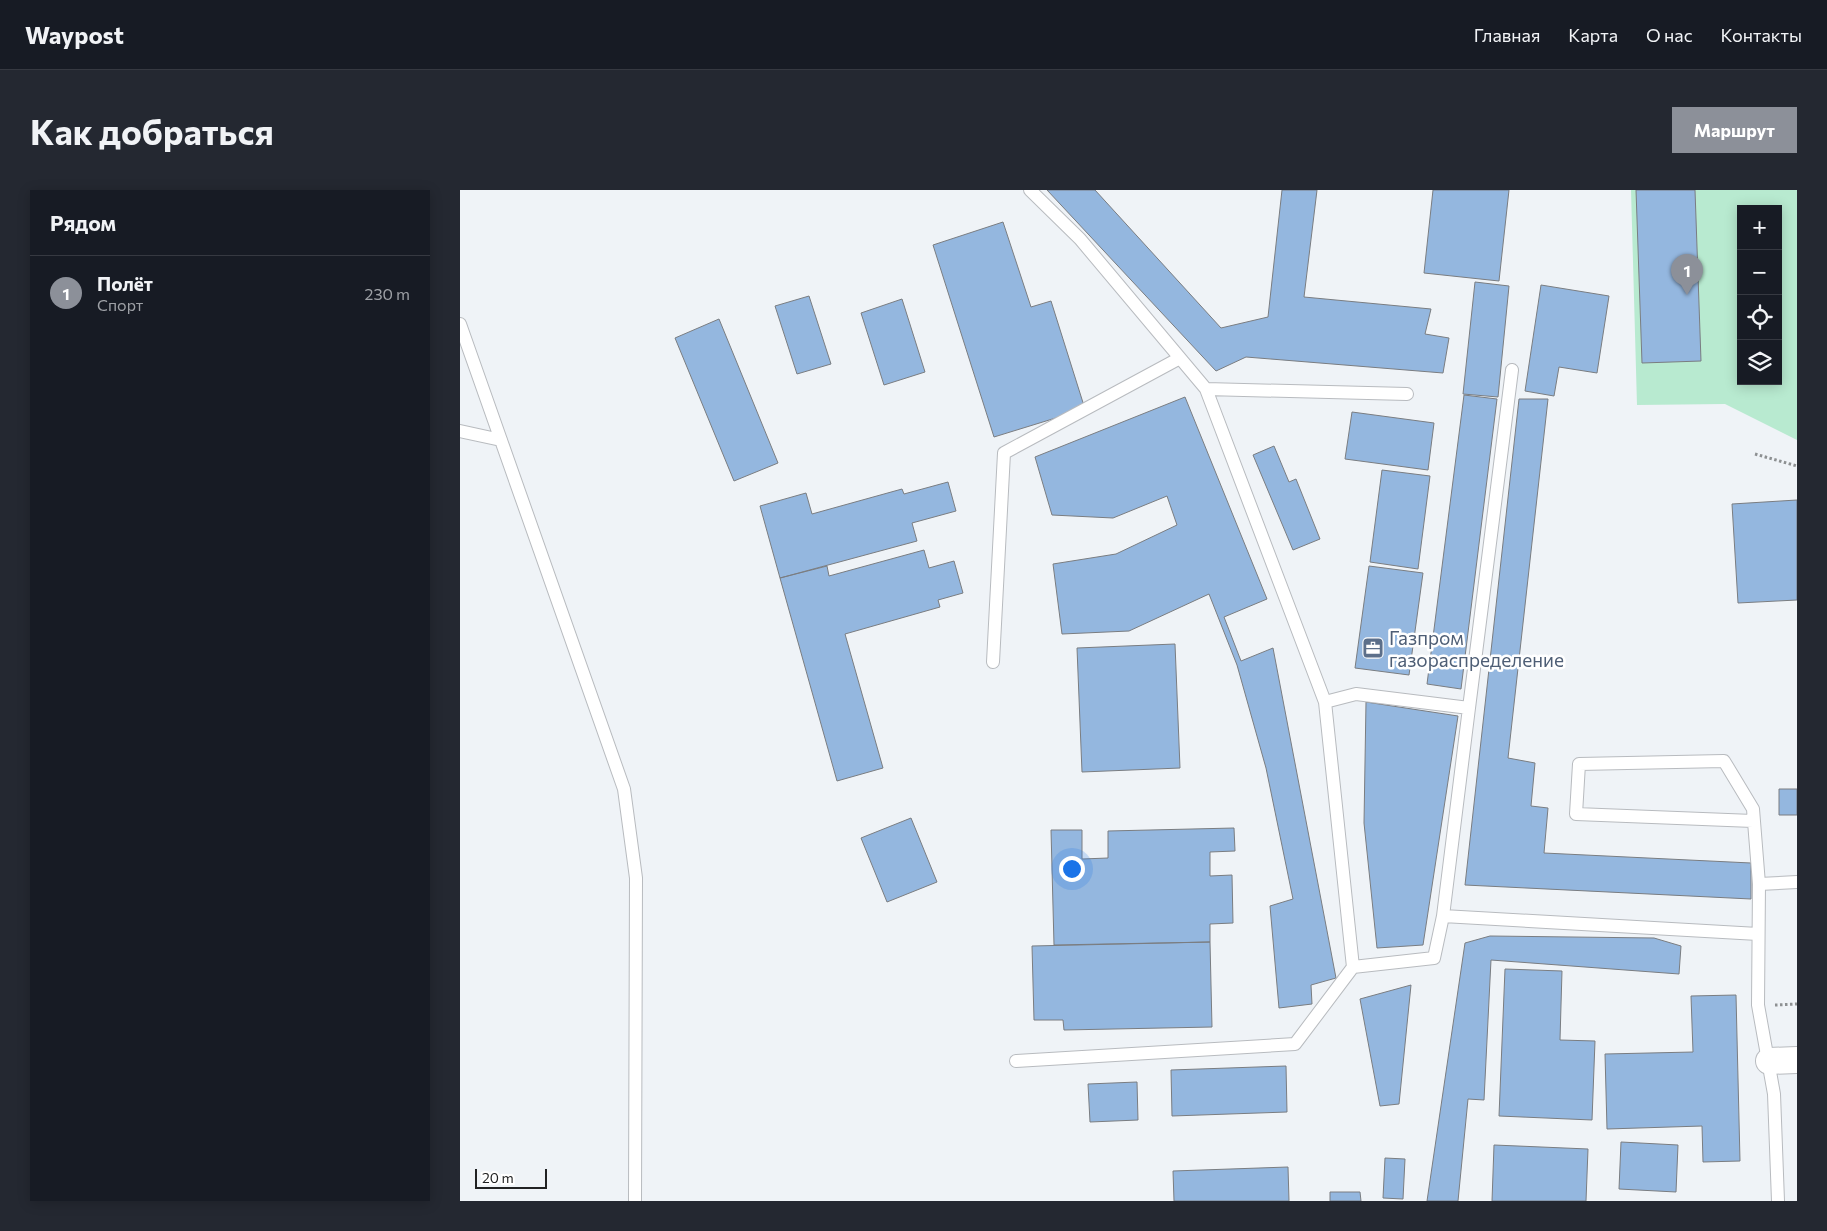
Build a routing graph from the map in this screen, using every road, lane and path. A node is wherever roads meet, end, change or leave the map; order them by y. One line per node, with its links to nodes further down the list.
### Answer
1 (1030, 190): 3 (lane)
2 (460, 324): 8 (lane)
3 (1180, 358): 5 (lane); 11 (lane)
4 (1512, 370): 13 (lane)
5 (1206, 388): 6 (lane); 12 (lane)
6 (1407, 394)
7 (460, 430): 8 (lane)
8 (501, 440): 23 (lane)
9 (1755, 454): 10 (path)
10 (1797, 466)
11 (993, 662)
12 (1325, 702): 13 (lane); 19 (lane)
13 (1469, 708): 17 (lane)
14 (1753, 821): 14 (lane); 16 (lane)
15 (1797, 882): 16 (lane)
16 (1759, 884): 18 (lane)
17 (1443, 916): 18 (lane); 19 (lane)
18 (1758, 934): 22 (lane)
19 (1354, 968): 21 (lane)
20 (1797, 1060): 22 (street)
21 (1016, 1061)
22 (1769, 1061): 24 (lane)
23 (635, 1201)
24 (1778, 1201)

